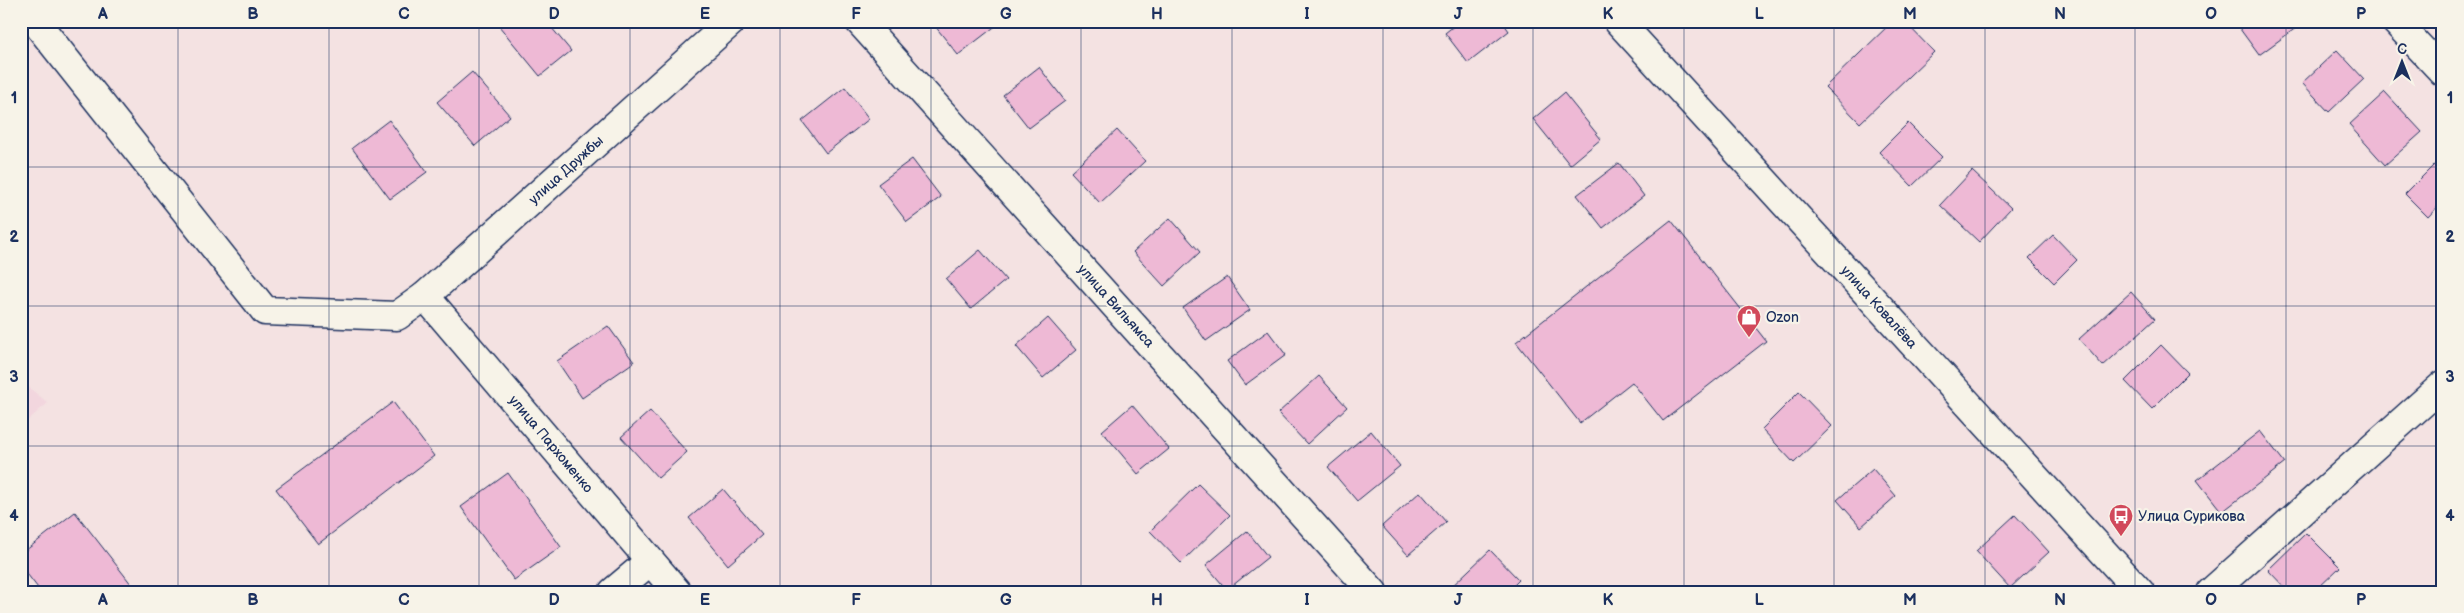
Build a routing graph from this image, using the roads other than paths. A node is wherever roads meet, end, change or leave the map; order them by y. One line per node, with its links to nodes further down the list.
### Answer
1 (35, 21): 7 (street, улица Дружбы)
2 (732, 21): 7 (street, улица Дружбы)
3 (859, 21): 12 (street, улица Вильямса)
4 (1618, 21): 13 (street, улица Ковалёва)
5 (2395, 21): 6 (street)
6 (2443, 72)
7 (425, 296): 9 (street, улица Пархоменко)
8 (2443, 385): 14 (street)
9 (650, 561): 10 (street); 11 (street, улица Пархоменко)
10 (613, 592)
11 (677, 592)
12 (1373, 592)
13 (2140, 592)
14 (2211, 592)

